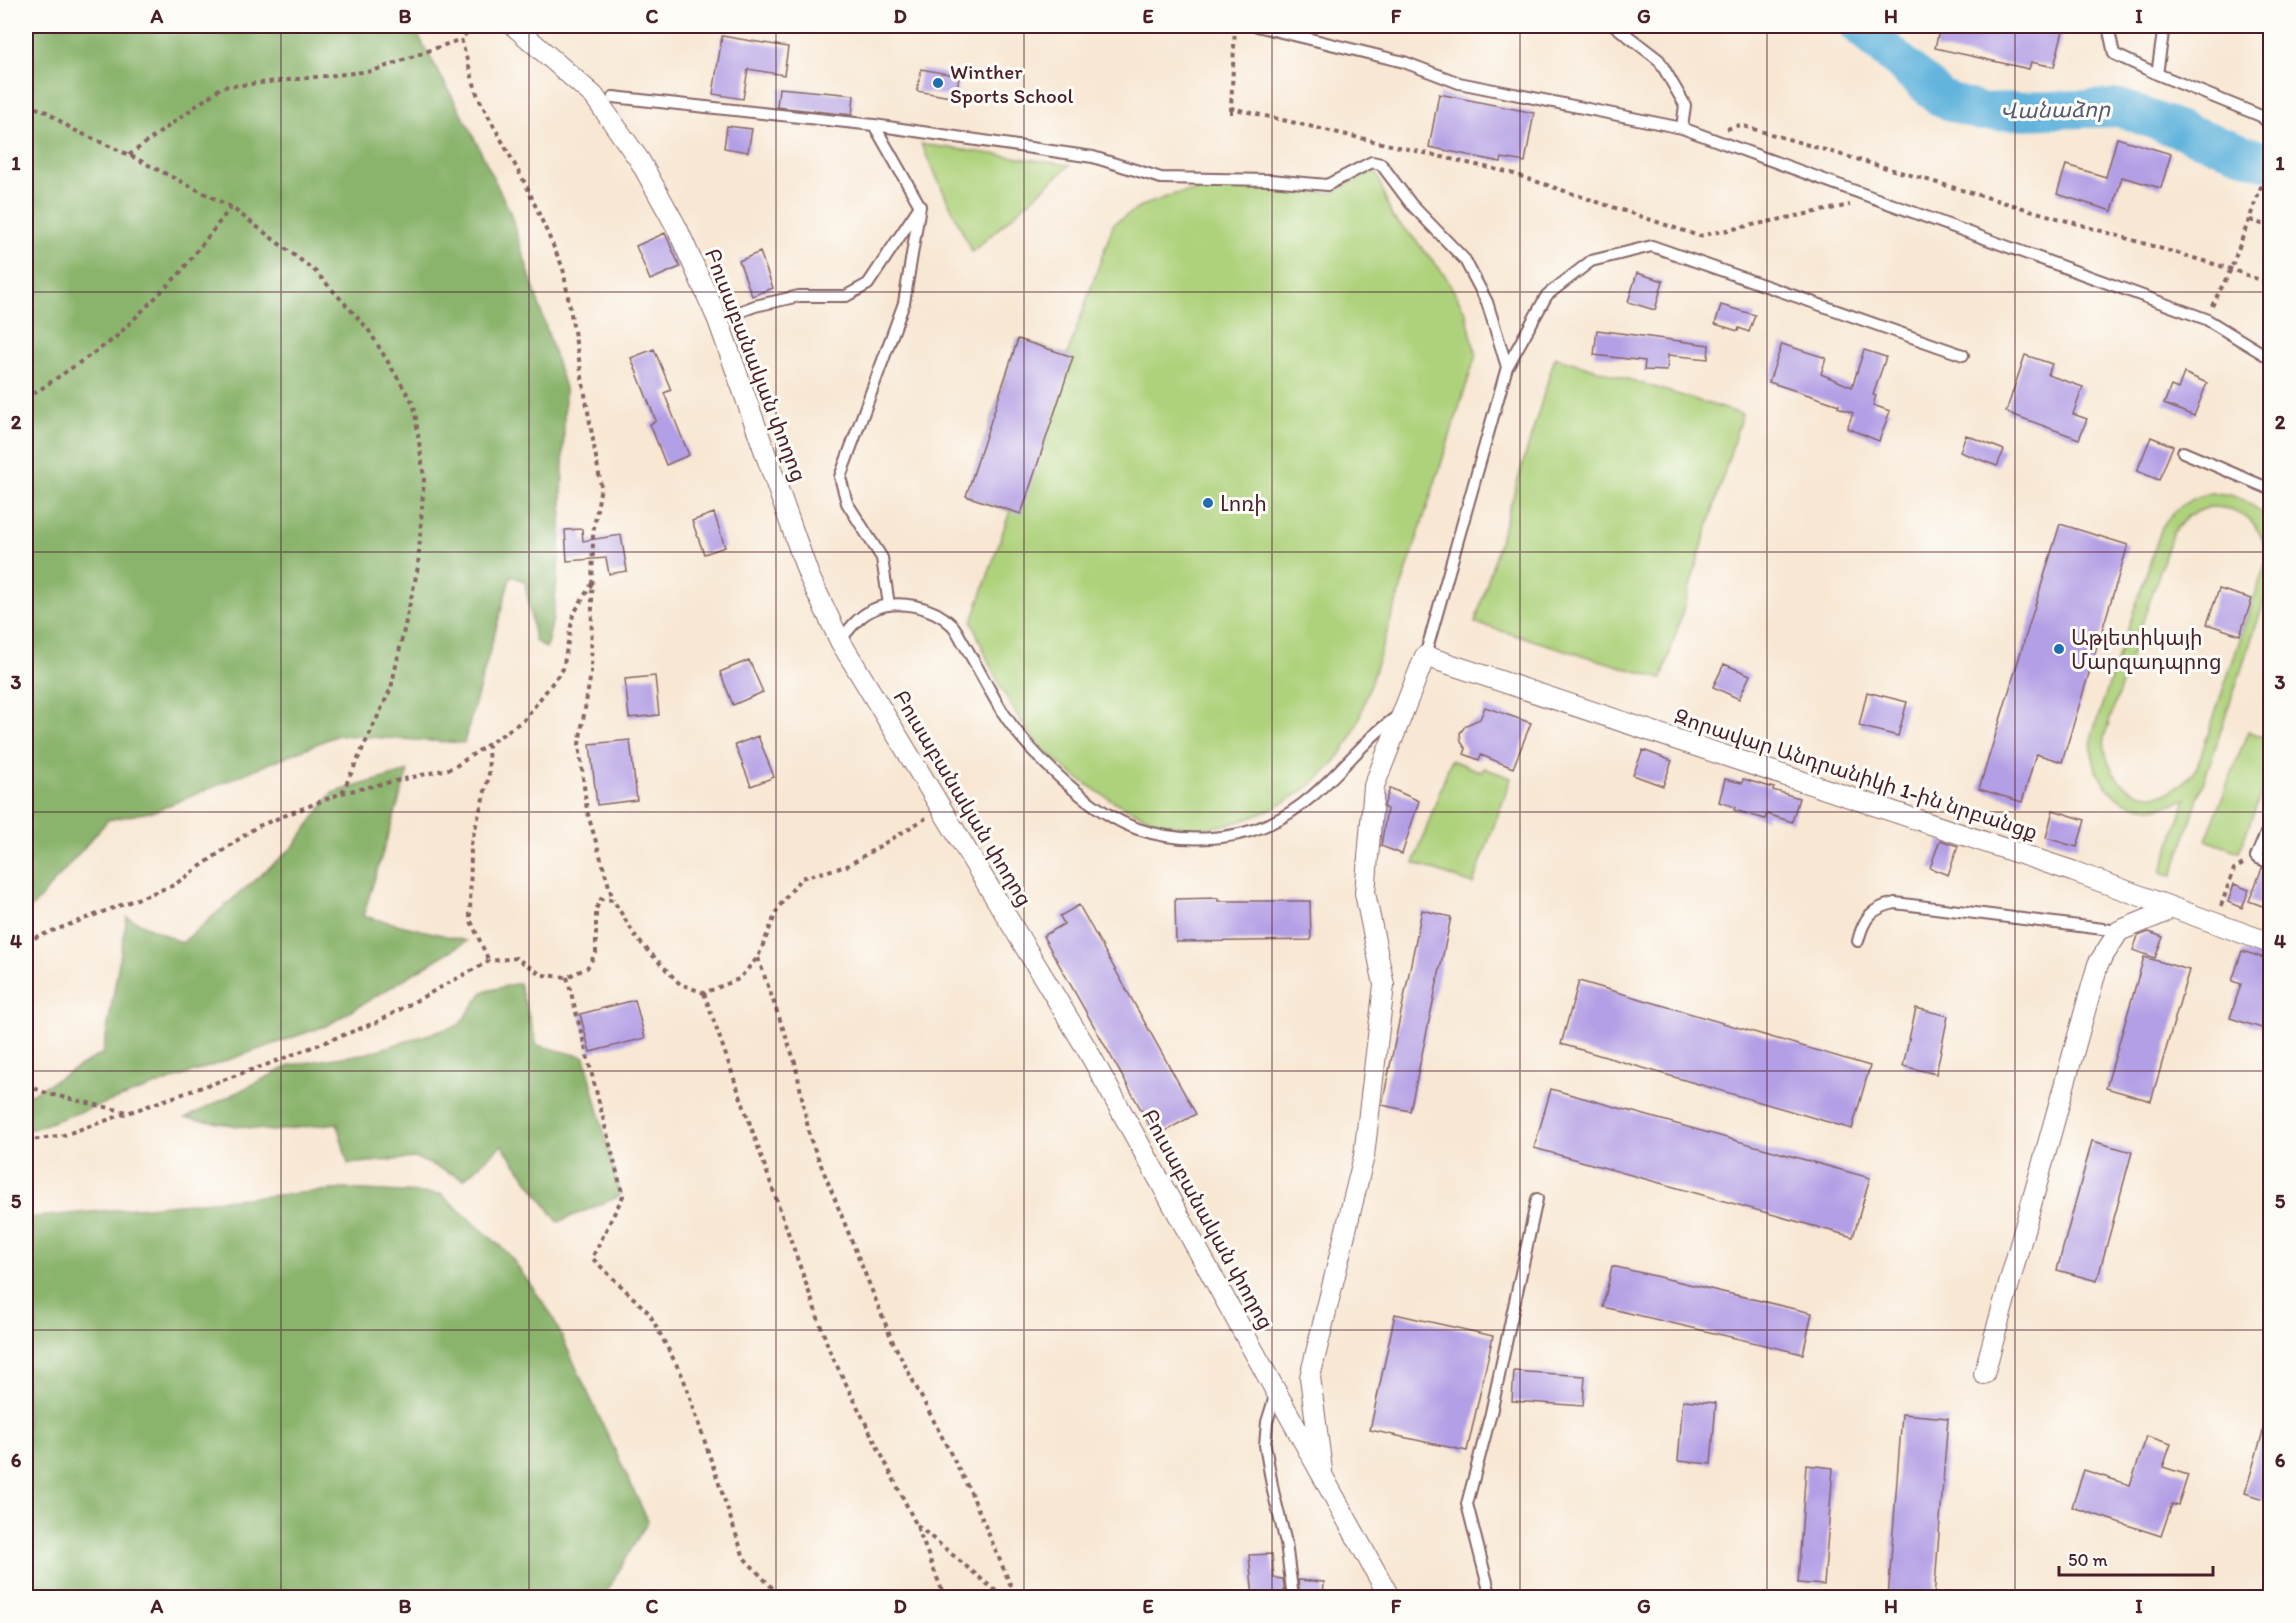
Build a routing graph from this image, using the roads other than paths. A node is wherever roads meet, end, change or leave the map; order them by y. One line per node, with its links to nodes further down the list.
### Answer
1 (514, 26): 12 (street, Բուսաբանական փողոց)
2 (1257, 26): 10 (lane)
3 (1615, 26): 10 (lane)
4 (2108, 26): 6 (lane)
5 (2164, 26): 6 (lane)
6 (2157, 74): 9 (lane)
7 (613, 97): 8 (lane)
8 (874, 125): 11 (lane); 15 (lane)
9 (2271, 125)
10 (1682, 128): 14 (lane)
11 (920, 206): 12 (lane); 18 (lane)
12 (718, 320): 19 (street, Բուսաբանական փողոց)
13 (1963, 355): 15 (lane)
14 (2271, 358)
15 (1507, 367): 20 (lane)
16 (2183, 452): 17 (lane)
17 (2271, 489)
18 (889, 604): 19 (lane); 21 (lane)
19 (840, 641): 30 (street, Բուսաբանական փողոց)
20 (1425, 656): 21 (street); 24 (street, Զորավար Անդրանիկի 1-ին նրբանցք)
21 (1404, 711): 31 (street)
22 (2271, 824): 23 (lane)
23 (2271, 863)
24 (2168, 907): 25 (street); 27 (street, Զորավար Անդրանիկի 1-ին նրբանցք)
25 (2119, 931): 26 (lane); 29 (street)
26 (1858, 940)
27 (2271, 943)
28 (1537, 1199): 34 (lane)
29 (1984, 1374)
30 (1276, 1393): 31 (street, Բուսաբանական փողոց); 32 (lane)
31 (1322, 1478): 33 (street, Բուսաբանական փողոց)
32 (1293, 1598)
33 (1390, 1598)
34 (1491, 1598)

